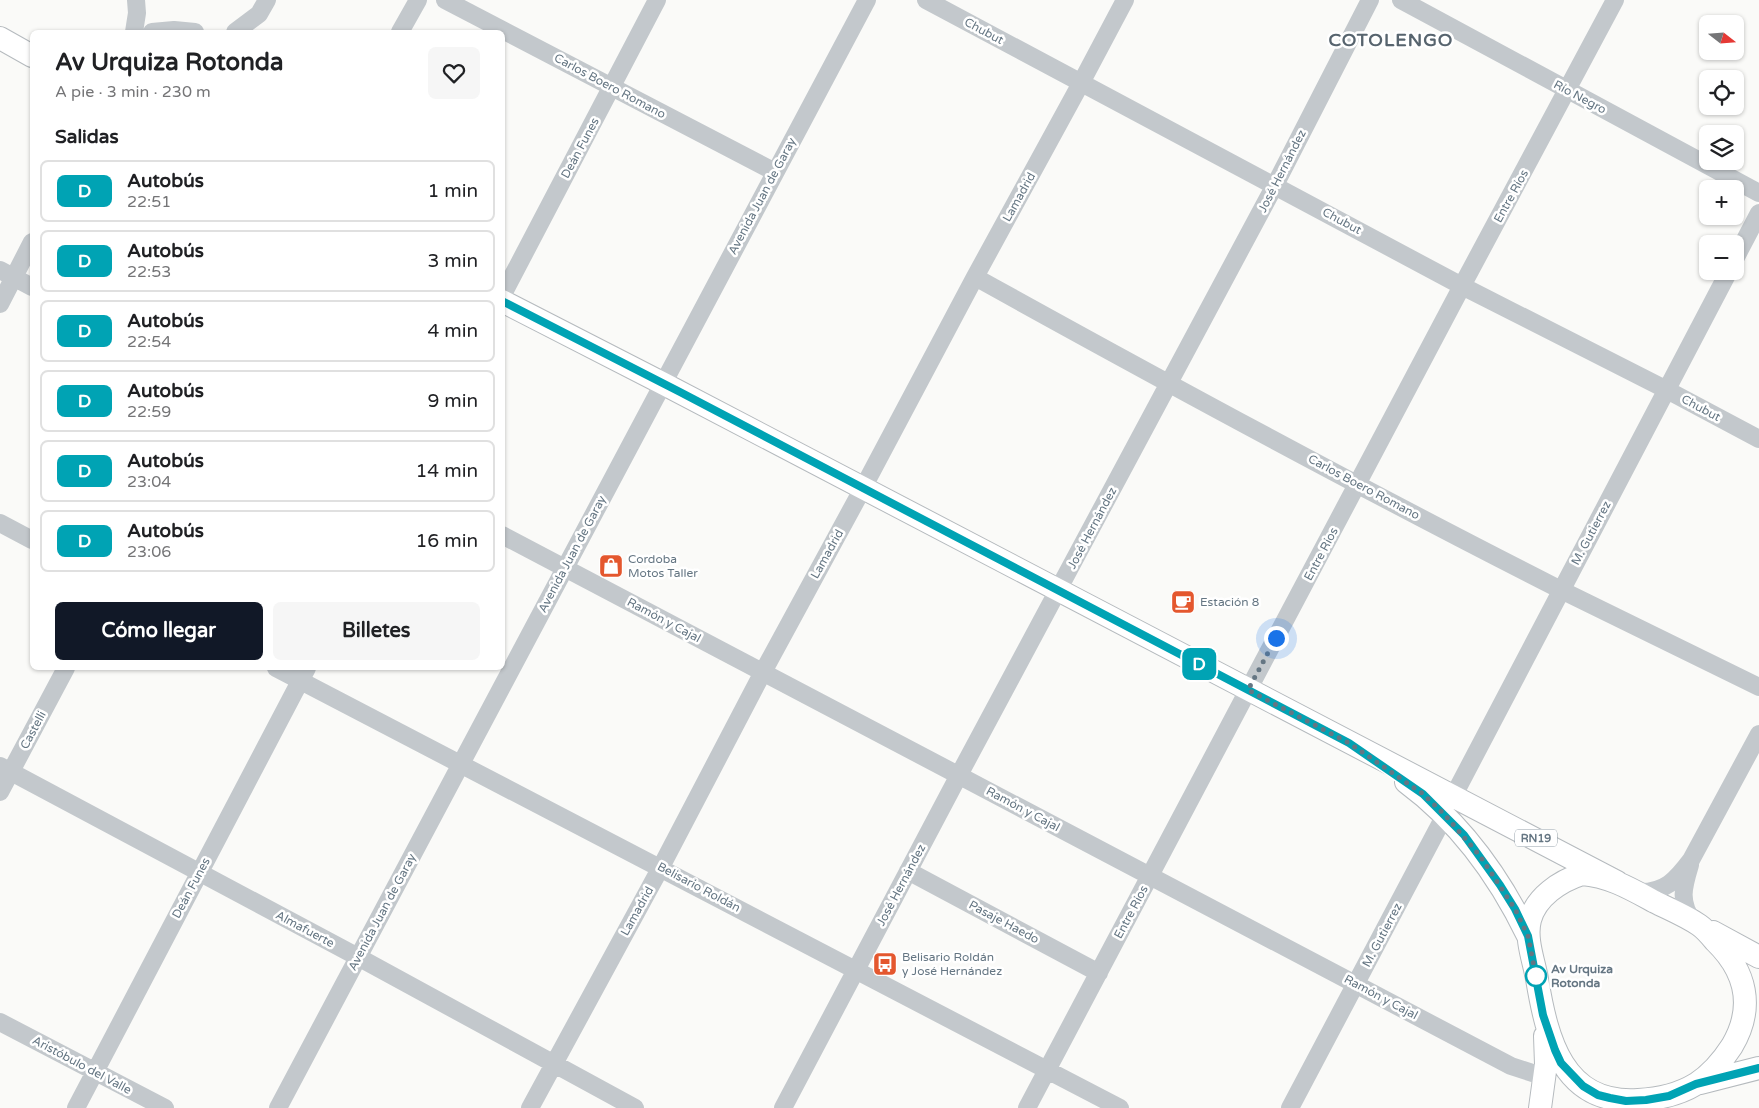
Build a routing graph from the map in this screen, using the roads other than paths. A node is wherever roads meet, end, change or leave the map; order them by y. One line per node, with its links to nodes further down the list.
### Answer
1 (136, 0): 12 (street)
2 (267, 0): 13 (street)
3 (418, 0): 14 (street)
4 (445, 0): 15 (street, Carlos Boero Romano)
5 (658, 0): 20 (street, Deán Funes)
6 (867, 0): 22 (street, Avenida Juan de Garay)
7 (926, 0): 19 (street, Chubut)
8 (1125, 0): 19 (street, Lamadrid)
9 (1370, 0): 23 (street, José Hernández)
10 (1401, 0): 21 (street, Río Negro)
11 (1616, 0): 21 (street, Entre Ríos)
12 (134, 30)
13 (238, 30)
14 (401, 30)
15 (503, 30)
16 (505, 31): 20 (street, Carlos Boero Romano)
17 (0, 38): 18 (main road)
18 (30, 55)
19 (1081, 83): 23 (street, Chubut); 29 (street, Lamadrid)
20 (612, 87): 22 (street, Carlos Boero Romano); 33 (street, Deán Funes)
21 (1568, 91): 24 (street, Río Negro); 32 (street, Entre Ríos)
22 (775, 172): 36 (street, Avenida Juan de Garay)
23 (1275, 185): 32 (street, Chubut); 37 (street, José Hernández)
24 (1759, 193)
25 (1759, 213): 26 (street)
26 (1744, 242)
27 (30, 245): 28 (street)
28 (7, 274): 31 (street); 34 (street)
29 (975, 277): 37 (street, Carlos Boero Romano); 41 (street, Lamadrid)
30 (1724, 280): 38 (street, M. Gutierrez)
31 (30, 286)
32 (1462, 286): 38 (street, Chubut); 40 (street, Entre Ríos)
33 (505, 290)
34 (0, 304)
35 (505, 304): 36 (main road, RN19)
36 (664, 384): 41 (main road, RN19); 45 (street, Avenida Juan de Garay)
37 (1169, 384): 40 (street, Carlos Boero Romano); 47 (street, José Hernández)
38 (1667, 390): 39 (street, Chubut); 46 (street, M. Gutierrez)
39 (1759, 439)
40 (1358, 485): 46 (street, Carlos Boero Romano); 53 (street, Entre Ríos)
41 (863, 488): 47 (main road, RN19); 50 (street, Lamadrid)
42 (0, 523): 44 (street)
43 (505, 537): 45 (street, Ramón y Cajal)
44 (30, 539)
45 (565, 568): 50 (street, Ramón y Cajal); 56 (street, Avenida Juan de Garay)
46 (1561, 590): 52 (street, Carlos Boero Romano); 60 (street, M. Gutierrez)
47 (1058, 591): 53 (main road, RN19); 58 (street, José Hernández)
48 (65, 670): 57 (street, Castelli)
49 (285, 670): 51 (street, Belisario Roldán)
50 (763, 672): 58 (street, Ramón y Cajal); 63 (street, Lamadrid)
51 (304, 674): 56 (street, Belisario Roldán); 65 (street, Deán Funes)
52 (1759, 687)
53 (1248, 690): 55 (main road, RN19); 66 (street, Entre Ríos)
54 (1759, 734): 62 (street)
55 (1349, 743): 60 (main road, RN19); 61 (main road, RN19)
56 (461, 764): 63 (street, Belisario Roldán); 71 (street, Avenida Juan de Garay)
57 (5, 769): 59 (street, Castelli); 65 (street, Almafuerte)
58 (959, 775): 64 (street, José Hernández); 66 (street, Ramón y Cajal)
59 (0, 792)
60 (1454, 795): 67 (main road, RN19)
61 (1445, 815): 70 (main road, RN19); 75 (street, M. Gutierrez)
62 (1691, 860): 68 (street); 69 (street)
63 (661, 867): 73 (street, Belisario Roldán); 78 (street, Lamadrid)
64 (908, 871): 73 (street, José Hernández); 74 (street, Pasaje Haedo)
65 (199, 873): 71 (street, Almafuerte); 81 (street, Deán Funes)
66 (1150, 876): 74 (street, Entre Ríos); 75 (street, Ramón y Cajal)
67 (1617, 882): 68 (main road, RN19); 70 (main road, RN19)
68 (1638, 892): 69 (main road, RN19)
69 (1696, 923): 72 (main road); 83 (main road, RN19)
70 (1528, 936): 76 (main road, RN19)
71 (358, 956): 78 (street, Almafuerte); 87 (street, Avenida Juan de Garay)
72 (1759, 957)
73 (856, 970): 80 (street, Belisario Roldán); 90 (street, José Hernández)
74 (1099, 974): 80 (street, Entre Ríos)
75 (1356, 984): 82 (street, Ramón y Cajal); 93 (street, M. Gutierrez)
76 (1543, 1015): 82 (main road, RN19); 84 (main road, RN19)
77 (0, 1022): 81 (street, Aristóbulo del Valle)
78 (554, 1063): 88 (street, Lamadrid); 89 (street, Almafuerte)
79 (1759, 1068): 83 (main road)
80 (1047, 1070): 91 (street, Entre Ríos); 92 (street, Belisario Roldán)
81 (95, 1072): 85 (street, Deán Funes); 86 (street, Aristóbulo del Valle)
82 (1545, 1077): 94 (main road, RN19)
83 (1696, 1084): 84 (main road, RN19)
84 (1669, 1096): 95 (main road, RN19)
85 (76, 1108)
86 (164, 1108)
87 (278, 1108)
88 (530, 1108)
89 (635, 1108)
90 (783, 1108)
91 (1027, 1108)
92 (1120, 1108)
93 (1290, 1108)
94 (1540, 1108)
95 (1644, 1108)

